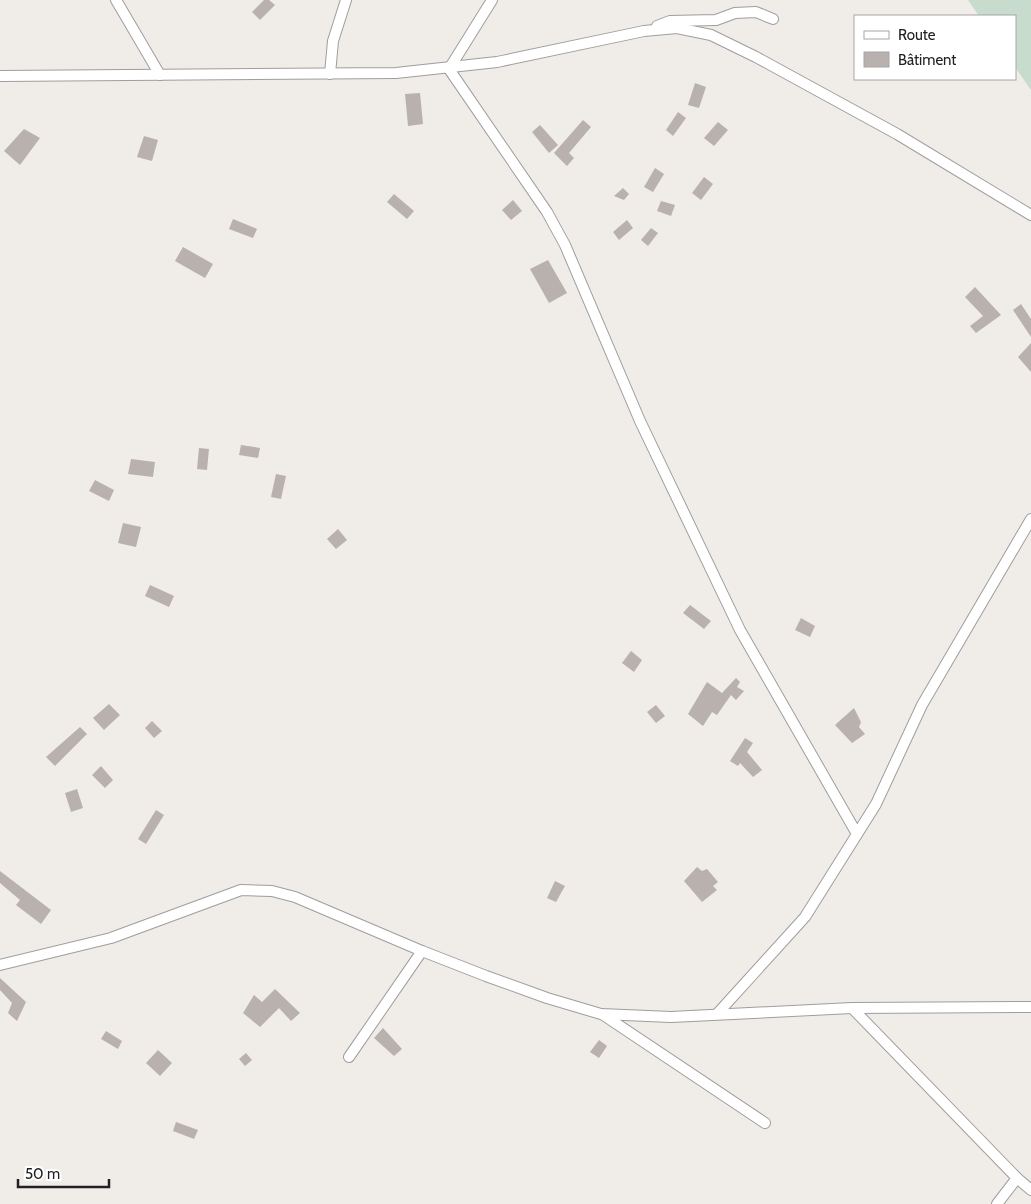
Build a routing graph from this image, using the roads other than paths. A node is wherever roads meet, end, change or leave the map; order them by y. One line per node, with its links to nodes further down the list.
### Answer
1 (116, 0): 8 (street)
2 (346, 0): 7 (street)
3 (492, 0): 6 (street)
4 (773, 20): 5 (street)
5 (644, 31): 6 (street); 10 (street)
6 (449, 69): 7 (street); 12 (street)
7 (330, 74): 8 (street)
8 (160, 75): 9 (street)
9 (0, 76)
10 (1031, 215)
11 (1031, 519): 12 (street)
12 (857, 834): 18 (street)
13 (422, 951): 14 (street); 17 (street); 19 (street)
14 (0, 965)
15 (1031, 1007): 16 (street)
16 (852, 1008): 18 (street); 21 (street)
17 (601, 1014): 18 (street); 20 (street)
18 (716, 1014)
19 (349, 1057)
20 (765, 1123)
21 (1017, 1178): 22 (street); 23 (street)
22 (1031, 1190)
23 (997, 1204)

